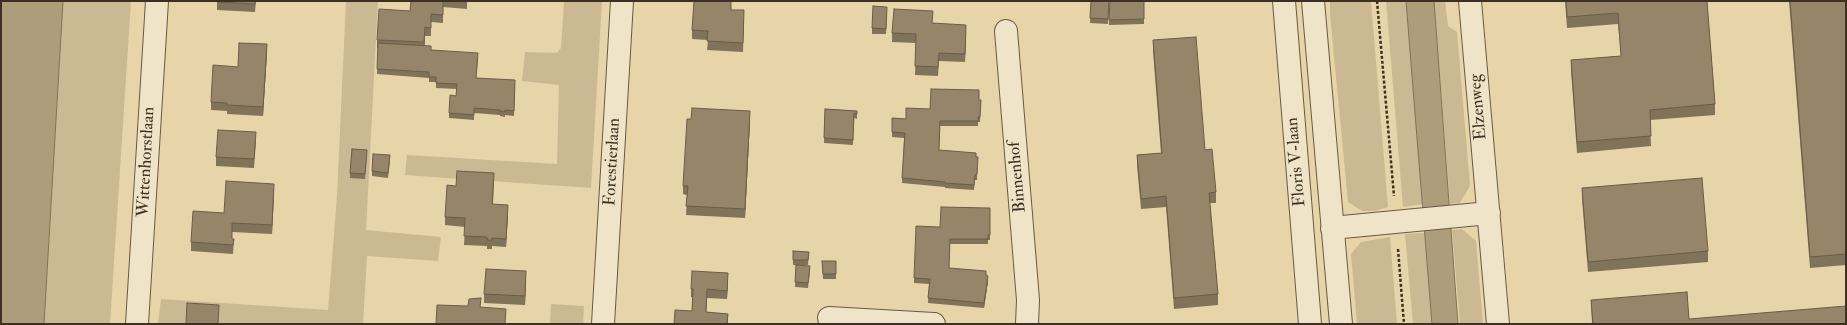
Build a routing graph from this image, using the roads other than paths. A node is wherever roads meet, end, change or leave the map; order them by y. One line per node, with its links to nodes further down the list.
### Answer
1 (157, 1): 10 (street, Wittenhorstlaan)
2 (622, 1): 11 (street, Forestierlaan)
3 (1284, 1): 14 (street, Floris V-laan)
4 (1470, 1): 7 (street, Elzenweg)
5 (1315, 7): 8 (street, Floris V-laan)
6 (1006, 31): 13 (street, Binnenhof)
7 (1489, 213): 8 (street); 16 (street, Elzenweg)
8 (1332, 228): 15 (street, Floris V-laan)
9 (829, 318): 12 (street)
10 (138, 324)
11 (603, 324)
12 (934, 324)
13 (1027, 324)
14 (1310, 324)
15 (1341, 324)
16 (1498, 324)

